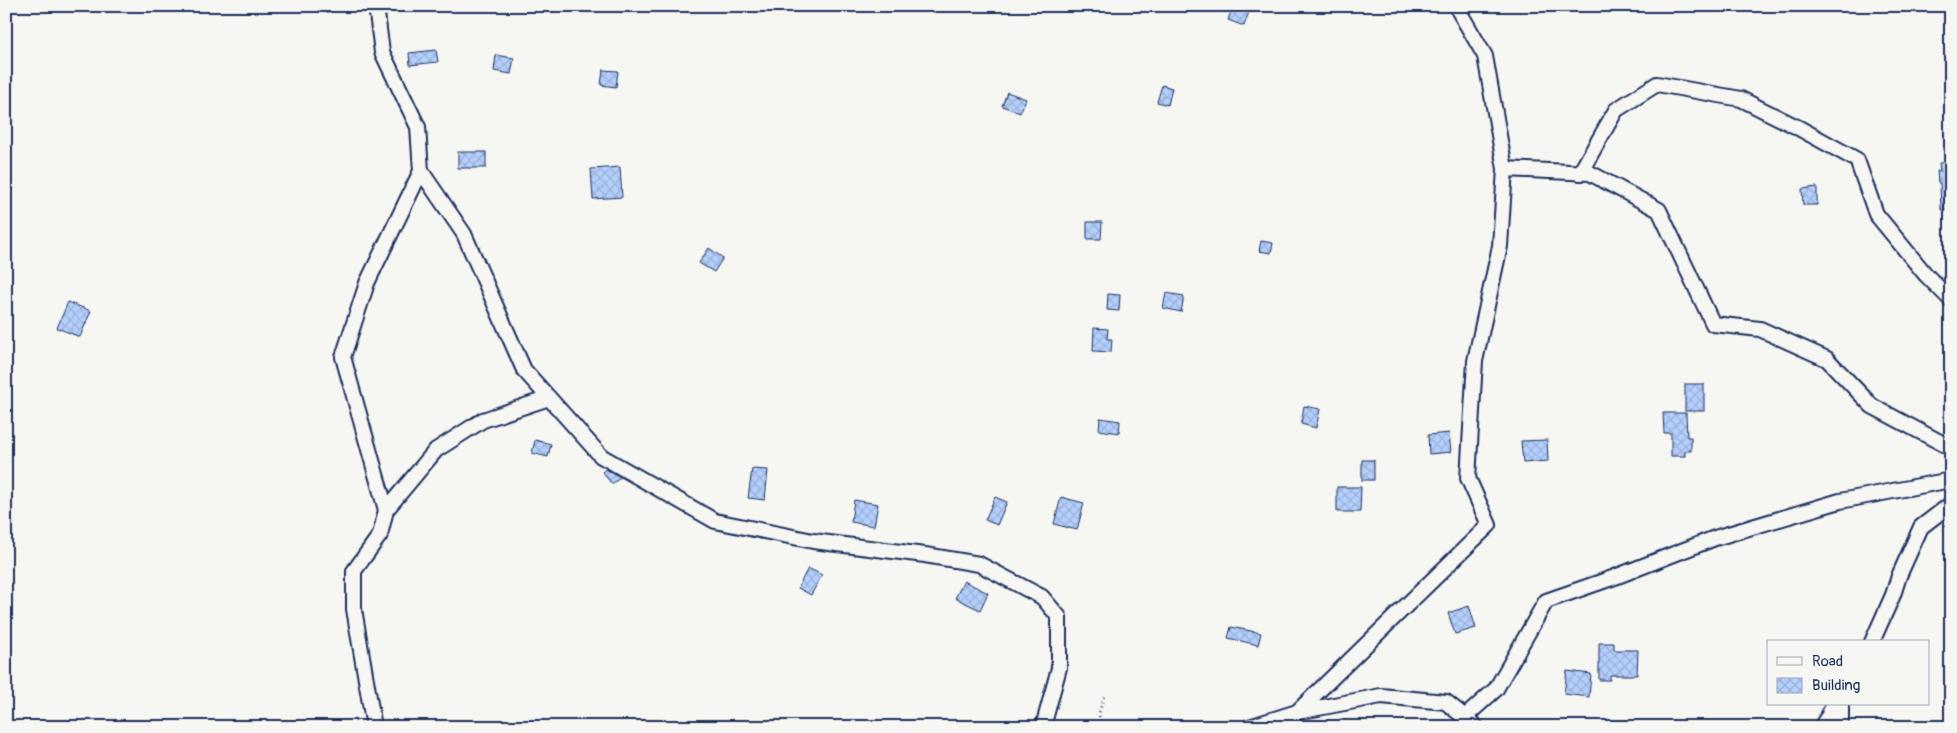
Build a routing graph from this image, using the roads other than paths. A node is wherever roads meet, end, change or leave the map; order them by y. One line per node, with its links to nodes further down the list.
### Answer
1 (376, 6): 4 (street)
2 (1456, 6): 3 (street)
3 (1505, 170): 5 (street); 16 (street)
4 (421, 171): 7 (street); 11 (street)
5 (1580, 173): 6 (street); 8 (street)
6 (1951, 300)
7 (549, 398): 11 (street); 18 (street)
8 (1951, 448)
9 (1951, 480): 13 (street)
10 (1951, 504): 12 (street)
11 (386, 510): 17 (street)
12 (1873, 640)
13 (1446, 702): 16 (street); 20 (street)
14 (1832, 706): 21 (street)
15 (1841, 706): 22 (street)
16 (1297, 712): 19 (street)
17 (374, 727)
18 (1043, 727)
19 (1249, 727)
20 (1476, 727)
21 (1821, 727)
22 (1841, 727)

